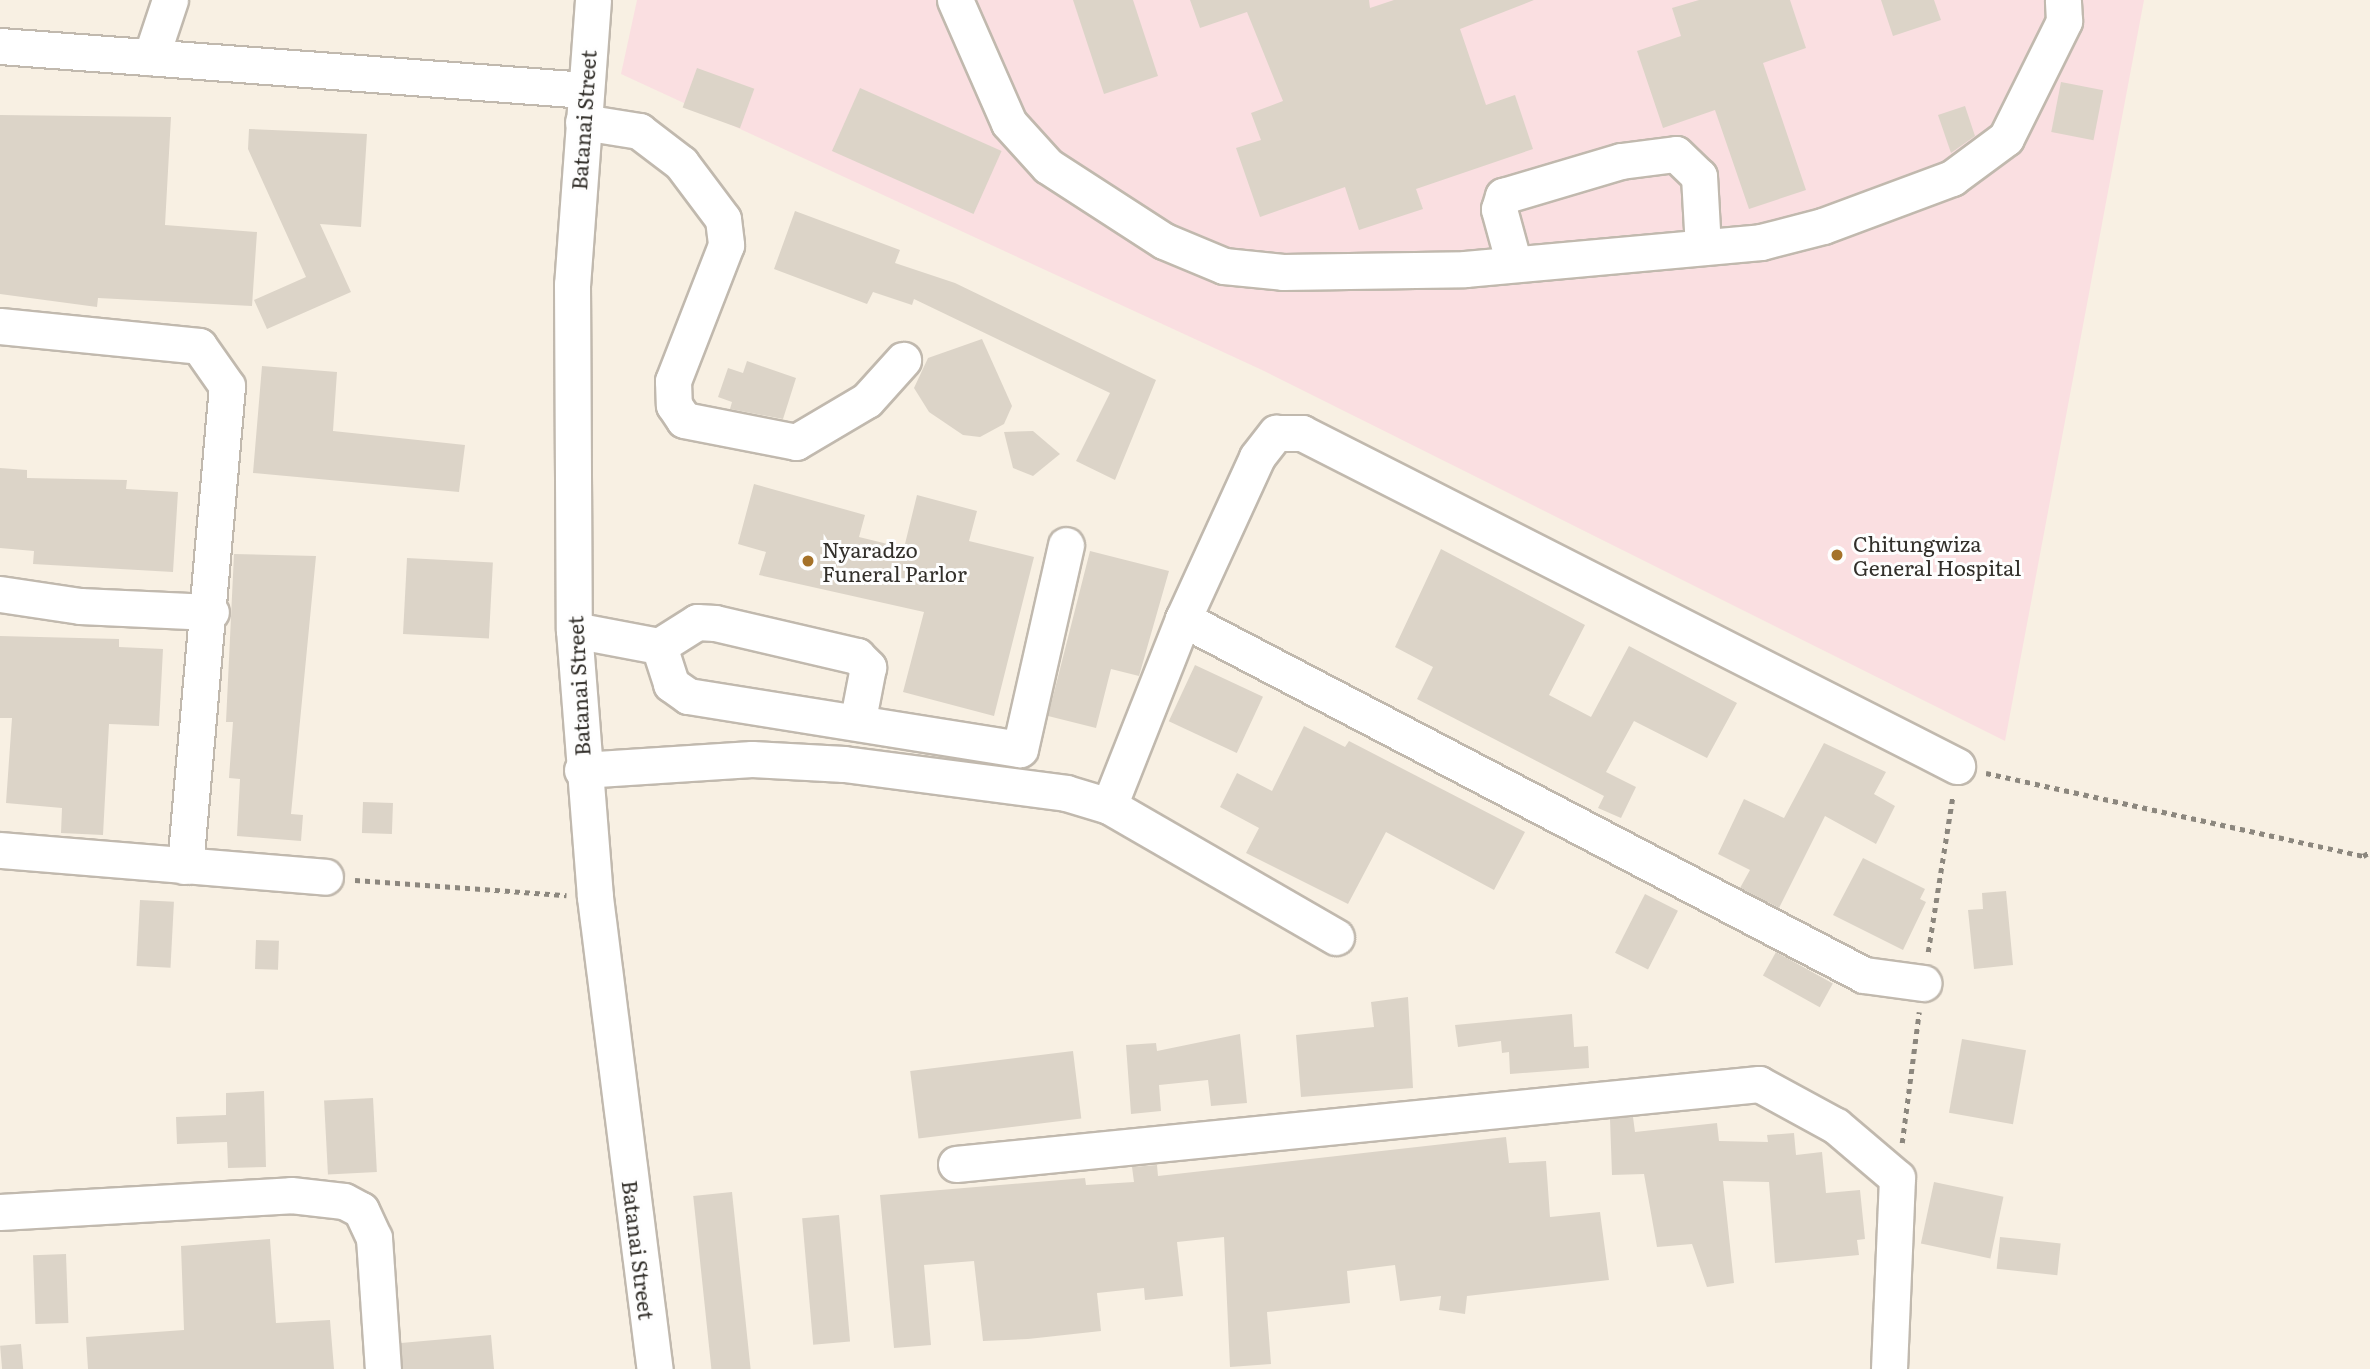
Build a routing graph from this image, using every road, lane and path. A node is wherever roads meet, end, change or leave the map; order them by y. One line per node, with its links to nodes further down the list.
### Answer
1 (170, 0): 6 (street)
2 (593, 0): 7 (street, Batanai Street)
3 (955, 0): 9 (street)
4 (2063, 0): 8 (street)
5 (0, 46): 6 (street)
6 (151, 57): 7 (street)
7 (584, 106): 11 (street); 16 (street, Batanai Street)
8 (1703, 247): 9 (street); 9 (street)
9 (1514, 264)
10 (0, 326): 14 (street)
11 (903, 360)
12 (1066, 545): 18 (street)
13 (0, 594): 14 (street)
14 (211, 612): 24 (street)
15 (1183, 619): 19 (street); 21 (street); 28 (street)
16 (574, 630): 17 (street); 20 (street, Batanai Street)
17 (659, 646): 18 (street); 18 (street)
18 (858, 719)
19 (1957, 766): 23 (path)
20 (582, 770): 21 (street); 26 (street, Batanai Street)
21 (1109, 806): 27 (street)
22 (0, 850): 24 (street)
23 (2370, 852)
24 (185, 866): 25 (street)
25 (325, 877): 26 (path)
26 (595, 897): 32 (street, Batanai Street)
27 (1336, 937)
28 (1923, 983)
29 (956, 1164): 33 (street)
30 (0, 1212): 31 (street)
31 (383, 1369)
32 (655, 1369)
33 (1889, 1369)

